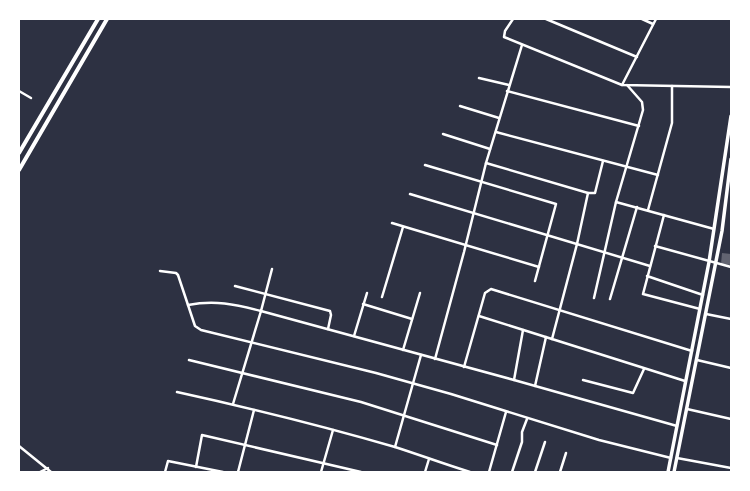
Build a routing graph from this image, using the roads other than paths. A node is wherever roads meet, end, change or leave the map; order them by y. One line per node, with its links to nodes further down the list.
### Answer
1 (98, 19): 28 (highway)
2 (108, 19): 34 (highway)
3 (513, 19): 8 (street)
4 (546, 19): 9 (street)
5 (642, 19): 7 (street)
6 (656, 19): 7 (street)
7 (653, 24): 9 (street)
8 (522, 45): 11 (street); 12 (street)
9 (637, 57): 12 (street)
10 (479, 78): 11 (street)
11 (509, 85): 17 (street)
12 (622, 85): 13 (street)
13 (627, 85): 14 (street); 22 (street)
14 (672, 86): 15 (street); 35 (street)
15 (731, 87)
16 (19, 91): 18 (street)
17 (507, 92): 21 (street); 22 (street)
18 (31, 98)
19 (460, 106): 21 (street)
20 (731, 116): 26 (main road)
21 (500, 118): 23 (street)
22 (639, 126): 33 (street)
23 (496, 132): 25 (street); 30 (street)
24 (443, 134): 25 (street)
25 (490, 149): 31 (street)
26 (725, 149): 27 (main road); 46 (main road)
27 (731, 149)
28 (19, 153)
29 (731, 159): 54 (main road)
30 (603, 161): 33 (street); 37 (street)
31 (486, 163): 36 (street); 37 (street)
32 (425, 165): 36 (street)
33 (626, 167): 35 (street); 39 (street)
34 (19, 170)
35 (658, 175): 41 (street)
36 (481, 182): 42 (street); 47 (street)
37 (588, 193): 48 (street)
38 (410, 194): 42 (street)
39 (616, 202): 40 (street); 51 (street)
40 (637, 207): 41 (street); 52 (street)
41 (648, 210): 43 (street)
42 (474, 214): 47 (street); 49 (street)
43 (664, 215): 46 (street); 50 (street)
44 (392, 223): 45 (street)
45 (403, 227): 49 (street); 67 (street)
46 (714, 229): 53 (main road)
47 (548, 236): 48 (street); 56 (street)
48 (577, 244): 51 (street); 72 (street)
49 (466, 246): 56 (street); 88 (street)
50 (655, 246): 53 (street); 55 (street)
51 (606, 253): 52 (street); 68 (street)
52 (622, 258): 55 (street); 69 (street)
53 (709, 262): 54 (street); 66 (main road)
54 (716, 263): 57 (street); 75 (main road)
55 (650, 266): 60 (street)
56 (539, 267): 61 (street)
57 (731, 267)
58 (272, 269): 65 (street)
59 (160, 271): 71 (street)
60 (648, 276): 66 (street); 73 (street)
61 (536, 281)
62 (235, 286): 65 (street)
63 (367, 293): 70 (street)
64 (420, 293): 77 (street)
65 (265, 294): 74 (street); 79 (street)
66 (703, 295): 73 (main road)
67 (382, 297)
68 (594, 298)
69 (610, 298)
70 (363, 304): 77 (street); 81 (street)
71 (188, 305): 74 (street); 84 (street)
72 (560, 309): 76 (street); 83 (street); 86 (street)
73 (700, 310): 86 (main road)
74 (261, 311): 79 (street); 84 (street)
75 (706, 314): 78 (street); 90 (main road)
76 (479, 316): 80 (street); 91 (street)
77 (412, 319): 85 (street)
78 (731, 319)
79 (328, 329): 81 (street)
80 (523, 330): 82 (street); 95 (street)
81 (354, 336): 85 (street)
82 (546, 337): 83 (street); 99 (street)
83 (552, 339): 93 (street)
84 (252, 342): 94 (street); 98 (street)
85 (403, 350): 87 (street)
86 (692, 351): 97 (main road)
87 (421, 355): 88 (street); 98 (street)
88 (435, 359): 91 (street)
89 (189, 360): 94 (street)
90 (696, 360): 92 (street); 102 (main road)
91 (464, 367): 95 (street)
92 (731, 368)
93 (644, 369): 96 (street); 97 (street)
94 (242, 373): 101 (street); 105 (street)
95 (514, 380): 99 (street)
96 (583, 380)
97 (685, 381): 106 (main road)
98 (413, 383): 104 (street); 105 (street)
99 (535, 386): 110 (street)
100 (177, 392): 101 (street)
101 (233, 404): 103 (street)
102 (687, 409): 107 (main road); 109 (street)
103 (254, 410): 111 (street); 113 (street)
104 (506, 412): 108 (street); 114 (street)
105 (404, 415): 114 (street); 116 (street)
106 (679, 415): 107 (main road); 110 (main road)
107 (685, 417): 119 (main road)
108 (527, 419): 118 (street); 135 (street)
109 (731, 419)
110 (677, 426): 118 (main road)
111 (333, 430): 116 (street); 121 (street)
112 (545, 442): 136 (street)
113 (246, 444): 121 (street); 122 (street); 129 (street)
114 (497, 445): 134 (street)
115 (19, 446): 123 (street)
116 (395, 447): 120 (street)
117 (566, 453): 137 (street)
118 (670, 458): 138 (main road)
119 (677, 458): 124 (street); 139 (main road)
120 (429, 459): 132 (street); 133 (street)
121 (324, 462): 130 (street); 131 (street)
122 (196, 467): 127 (street); 128 (street)
123 (48, 468): 125 (street); 126 (street)
124 (731, 468)
125 (40, 472)
126 (51, 472)
127 (165, 472)
128 (223, 472)
129 (238, 472)
130 (321, 472)
131 (361, 472)
132 (425, 472)
133 (470, 472)
134 (489, 472)
135 (512, 472)
136 (535, 472)
137 (560, 472)
138 (668, 472)
139 (674, 472)

